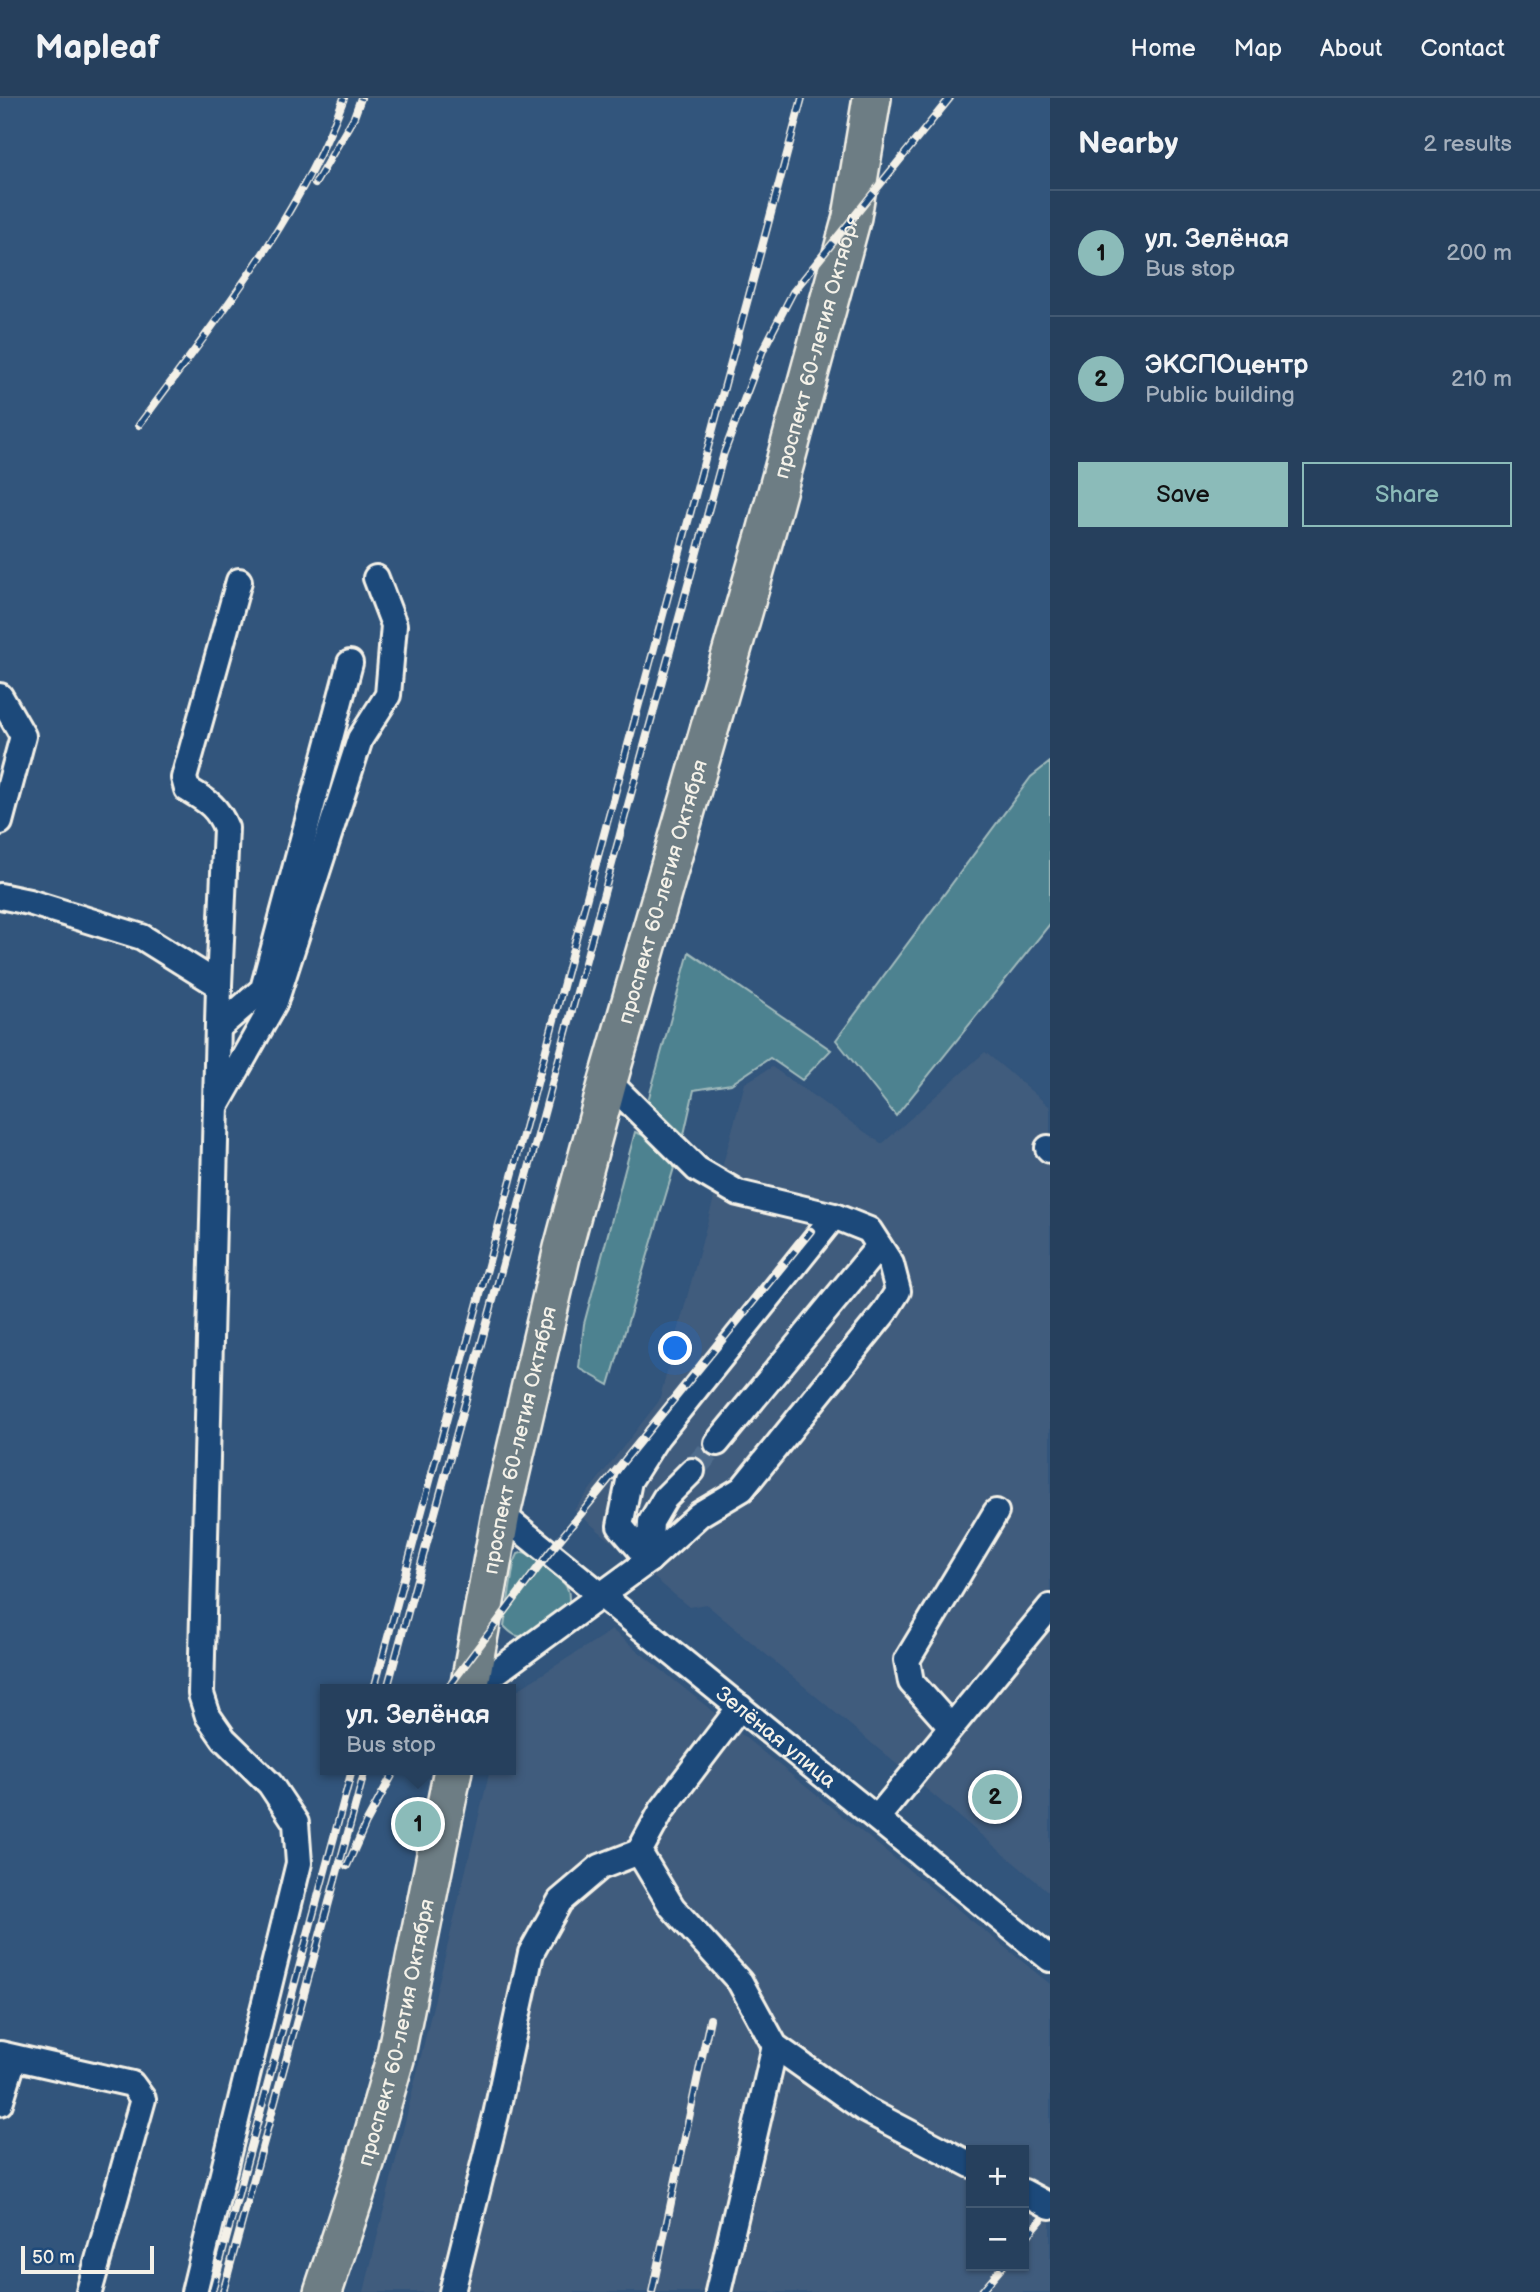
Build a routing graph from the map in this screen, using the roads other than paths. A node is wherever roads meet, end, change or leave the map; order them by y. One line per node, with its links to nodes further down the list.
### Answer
1 (872, 98): 10 (highway, проспект 60-летия Октября)
2 (376, 578): 11 (street)
3 (239, 581): 8 (street)
4 (350, 663): 9 (street)
5 (0, 696): 6 (street)
6 (0, 822)
7 (0, 895): 8 (street)
8 (219, 985): 9 (street)
9 (218, 1028): 11 (street)
10 (608, 1081): 12 (street); 17 (highway, проспект 60-летия Октября)
11 (216, 1107): 36 (street)
12 (834, 1216): 13 (street); 18 (street)
13 (879, 1247): 14 (street); 18 (street)
14 (717, 1443)
15 (692, 1471): 18 (street)
16 (996, 1512): 24 (street)
17 (500, 1514): 19 (street, Зелёная улица); 21 (highway, проспект 60-летия Октября)
18 (649, 1560): 19 (street)
19 (601, 1594): 22 (street); 23 (street, Зелёная улица)
20 (1050, 1607): 24 (street)
21 (472, 1684)
22 (478, 1684)
23 (740, 1706): 26 (street, Зелёная улица); 27 (street)
24 (951, 1727): 26 (street)
25 (452, 1775): 37 (highway, проспект 60-летия Октября)
26 (877, 1818): 28 (street, Зелёная улица)
27 (639, 1852): 29 (street); 38 (street)
28 (1050, 1959)
29 (775, 2046): 32 (street); 39 (street)
30 (7, 2056): 31 (street); 35 (street)
31 (0, 2103)
32 (966, 2162)
33 (1029, 2195): 34 (street)
34 (1050, 2206)
35 (89, 2292)
36 (194, 2292)
37 (323, 2292)
38 (452, 2292)
39 (718, 2292)

